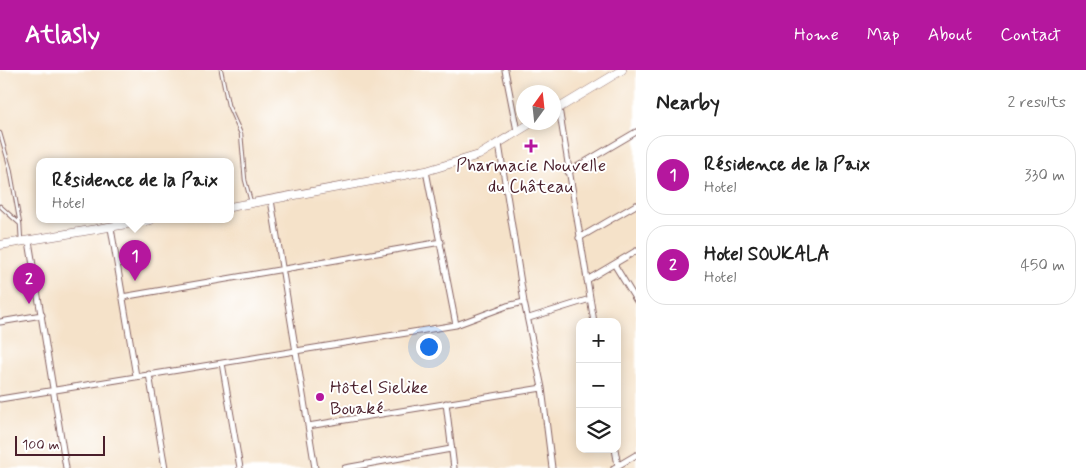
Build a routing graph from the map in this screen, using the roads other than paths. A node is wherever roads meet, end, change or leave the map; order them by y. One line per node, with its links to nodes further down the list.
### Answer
1 (221, 70): 14 (lane)
2 (505, 70): 7 (street)
3 (622, 70): 4 (street)
4 (561, 106)
5 (520, 130): 7 (street)
6 (560, 130): 12 (street)
7 (517, 132): 10 (street)
8 (636, 132): 12 (street)
9 (0, 133): 19 (lane)
10 (499, 144): 11 (street); 33 (street)
11 (426, 171): 13 (street); 24 (street)
12 (568, 172): 21 (street)
13 (271, 200): 14 (street); 28 (street)
14 (251, 203): 17 (street)
15 (636, 205): 21 (street)
16 (0, 206): 19 (lane)
17 (234, 206)
18 (137, 223): 20 (street)
19 (20, 224): 23 (lane)
20 (111, 228): 22 (street); 30 (street)
21 (580, 238): 29 (street)
22 (30, 241): 23 (street); 34 (street)
23 (21, 242): 25 (street)
24 (441, 242): 28 (street); 38 (street)
25 (0, 245)
26 (636, 251): 27 (street)
27 (614, 264): 29 (street); 32 (street)
28 (281, 270): 30 (street); 39 (street)
29 (587, 280): 31 (street)
30 (122, 297): 42 (street)
31 (590, 299): 35 (street); 36 (street)
32 (636, 300)
33 (524, 302): 35 (street); 38 (street)
34 (42, 315): 37 (street); 44 (street)
35 (529, 318): 43 (street)
36 (593, 318)
37 (0, 322)
38 (456, 325): 39 (street)
39 (296, 351): 40 (street); 47 (street)
40 (222, 363): 41 (street); 54 (street)
41 (149, 374): 42 (street); 53 (street)
42 (136, 376): 44 (street)
43 (542, 388): 46 (street); 58 (street)
44 (54, 389): 45 (street); 52 (street)
45 (0, 399)
46 (446, 403): 47 (street); 48 (street)
47 (308, 426): 55 (street)
48 (451, 449): 56 (street); 57 (street)
49 (615, 453): 51 (street)
50 (636, 455): 51 (street)
51 (616, 467)
52 (66, 468)
53 (165, 468)
54 (240, 468)
55 (315, 468)
56 (345, 468)
57 (454, 468)
58 (552, 468)

